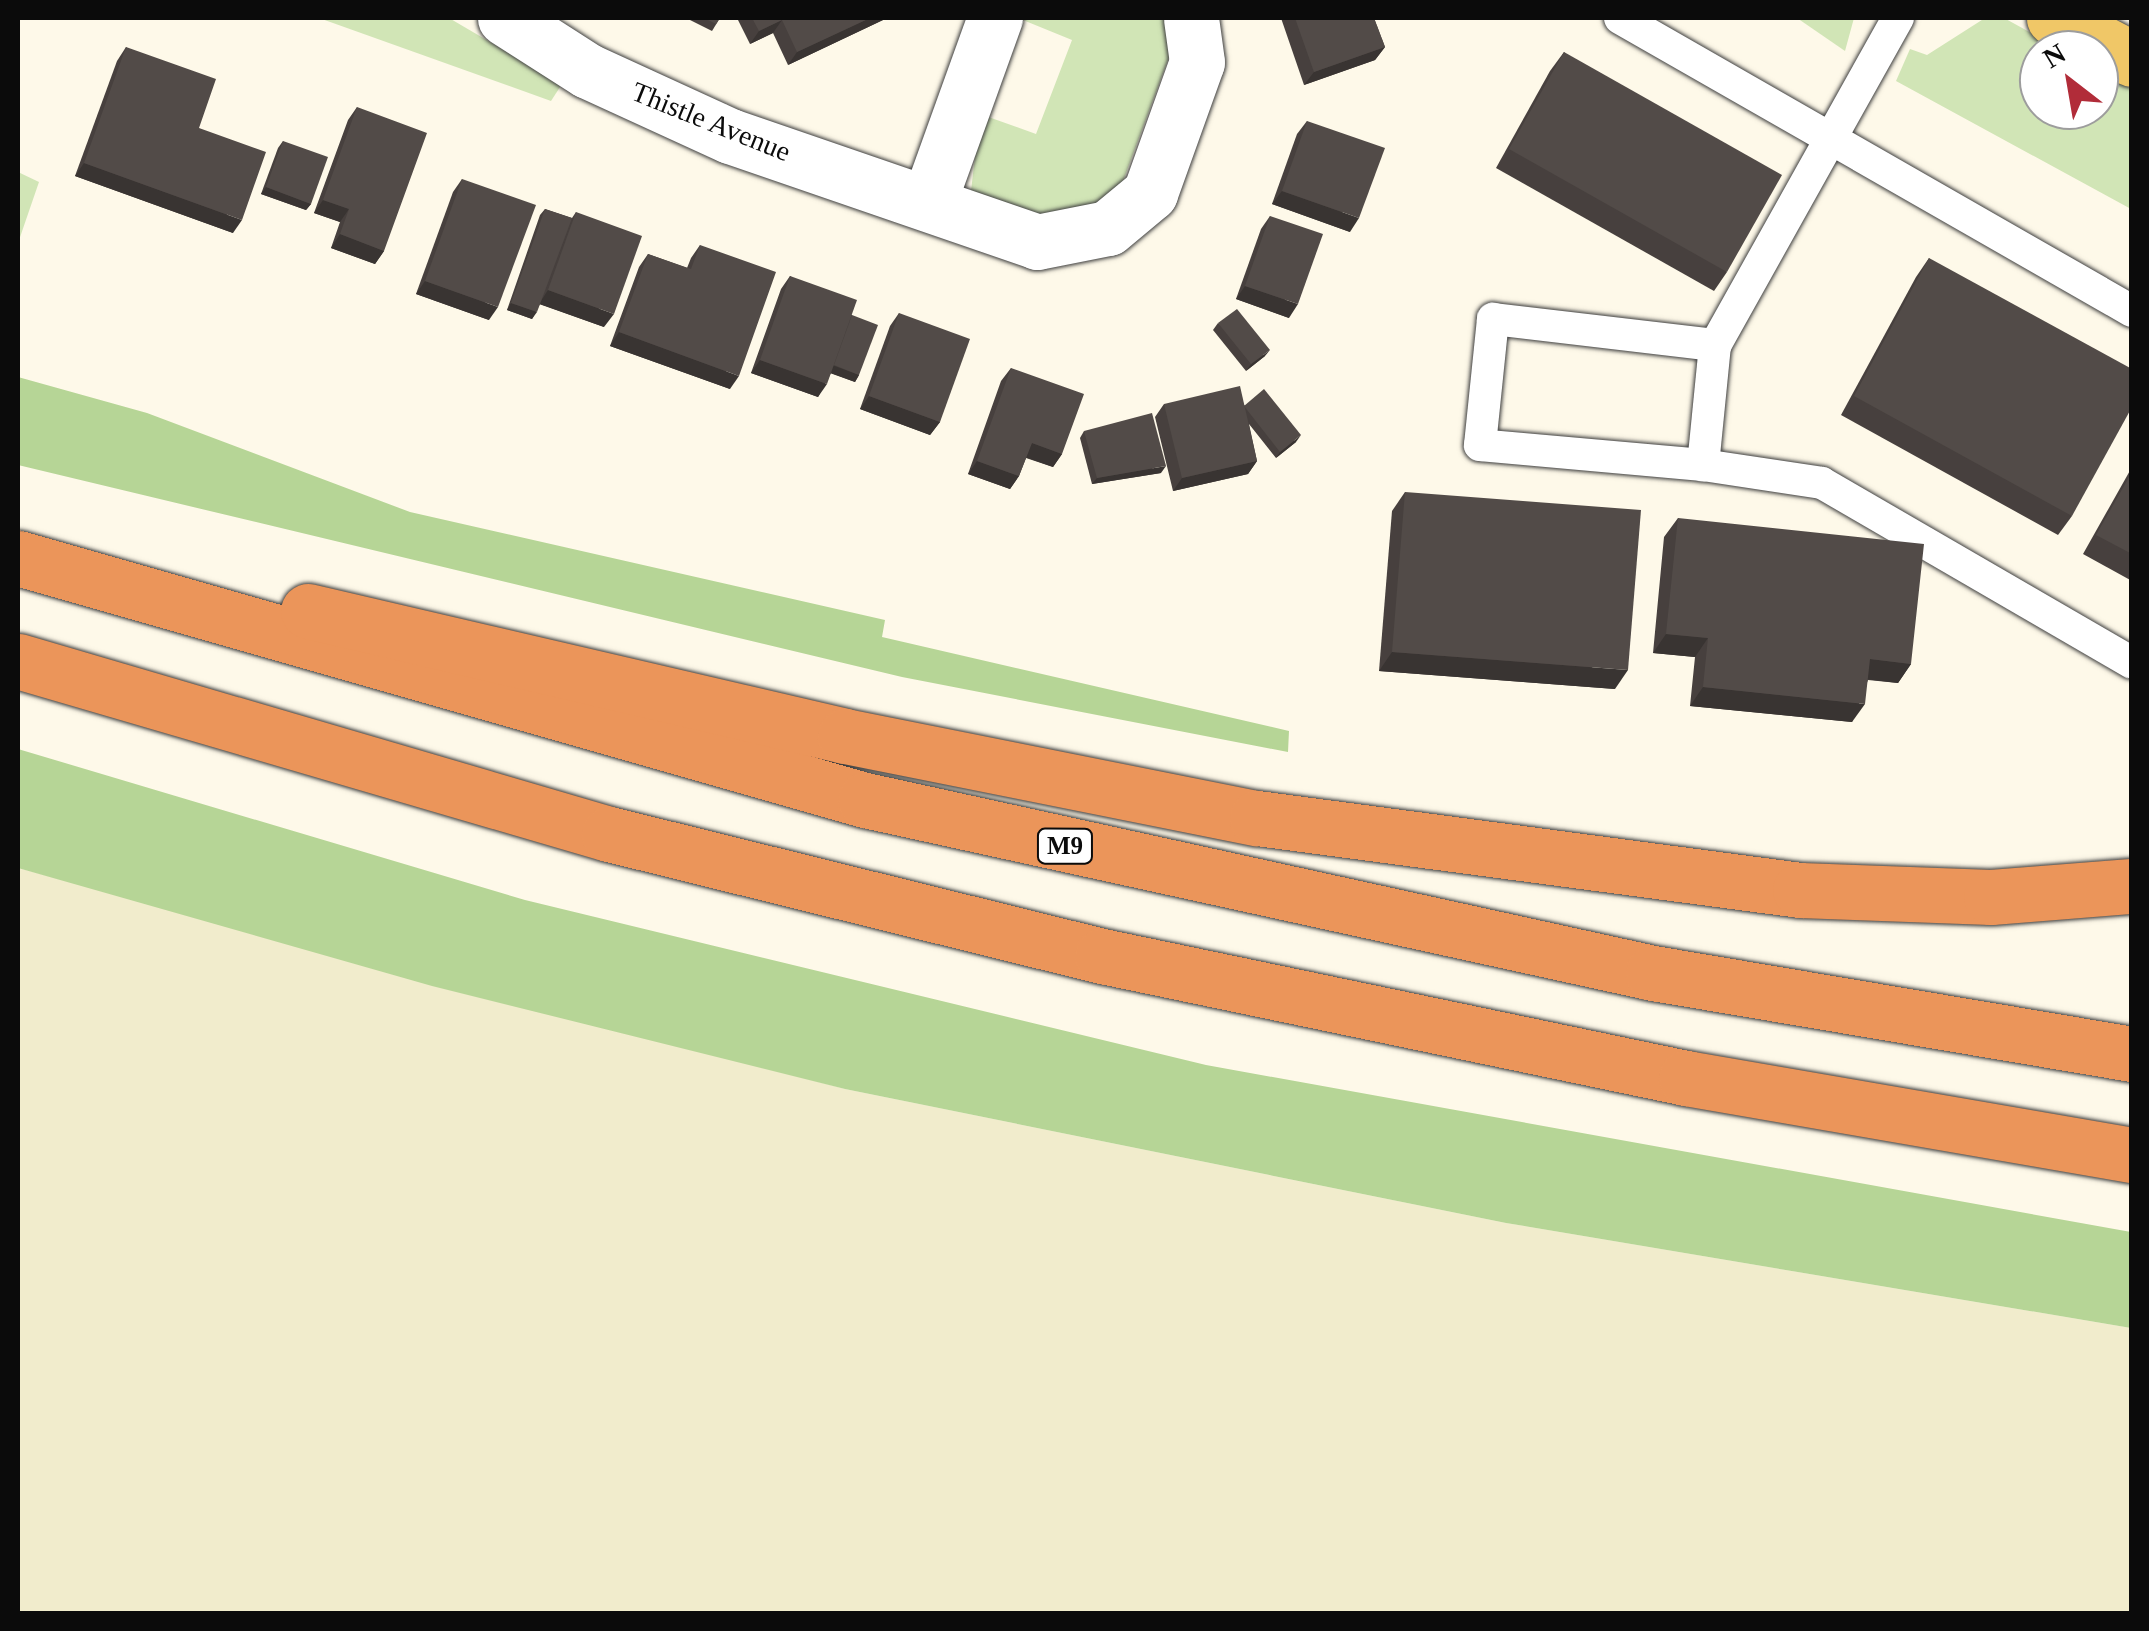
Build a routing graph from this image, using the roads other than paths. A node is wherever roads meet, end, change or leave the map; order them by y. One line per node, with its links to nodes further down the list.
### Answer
1 (504, 18): 9 (street, Thistle Avenue)
2 (995, 18): 9 (street)
3 (1191, 18): 9 (street, Thistle Avenue)
4 (1620, 18): 8 (lane)
5 (1898, 18): 8 (lane)
6 (2054, 18): 7 (main road)
7 (2132, 59)
8 (1832, 140): 10 (lane); 11 (lane)
9 (930, 200)
10 (2132, 311)
11 (1715, 345): 12 (lane); 12 (lane)
12 (1703, 465): 16 (lane)
13 (18, 543): 17 (highway)
14 (18, 558): 18 (highway, M9)
15 (18, 661): 19 (highway)
16 (2132, 664)
17 (2132, 886)
18 (2132, 1054)
19 (2132, 1154)

